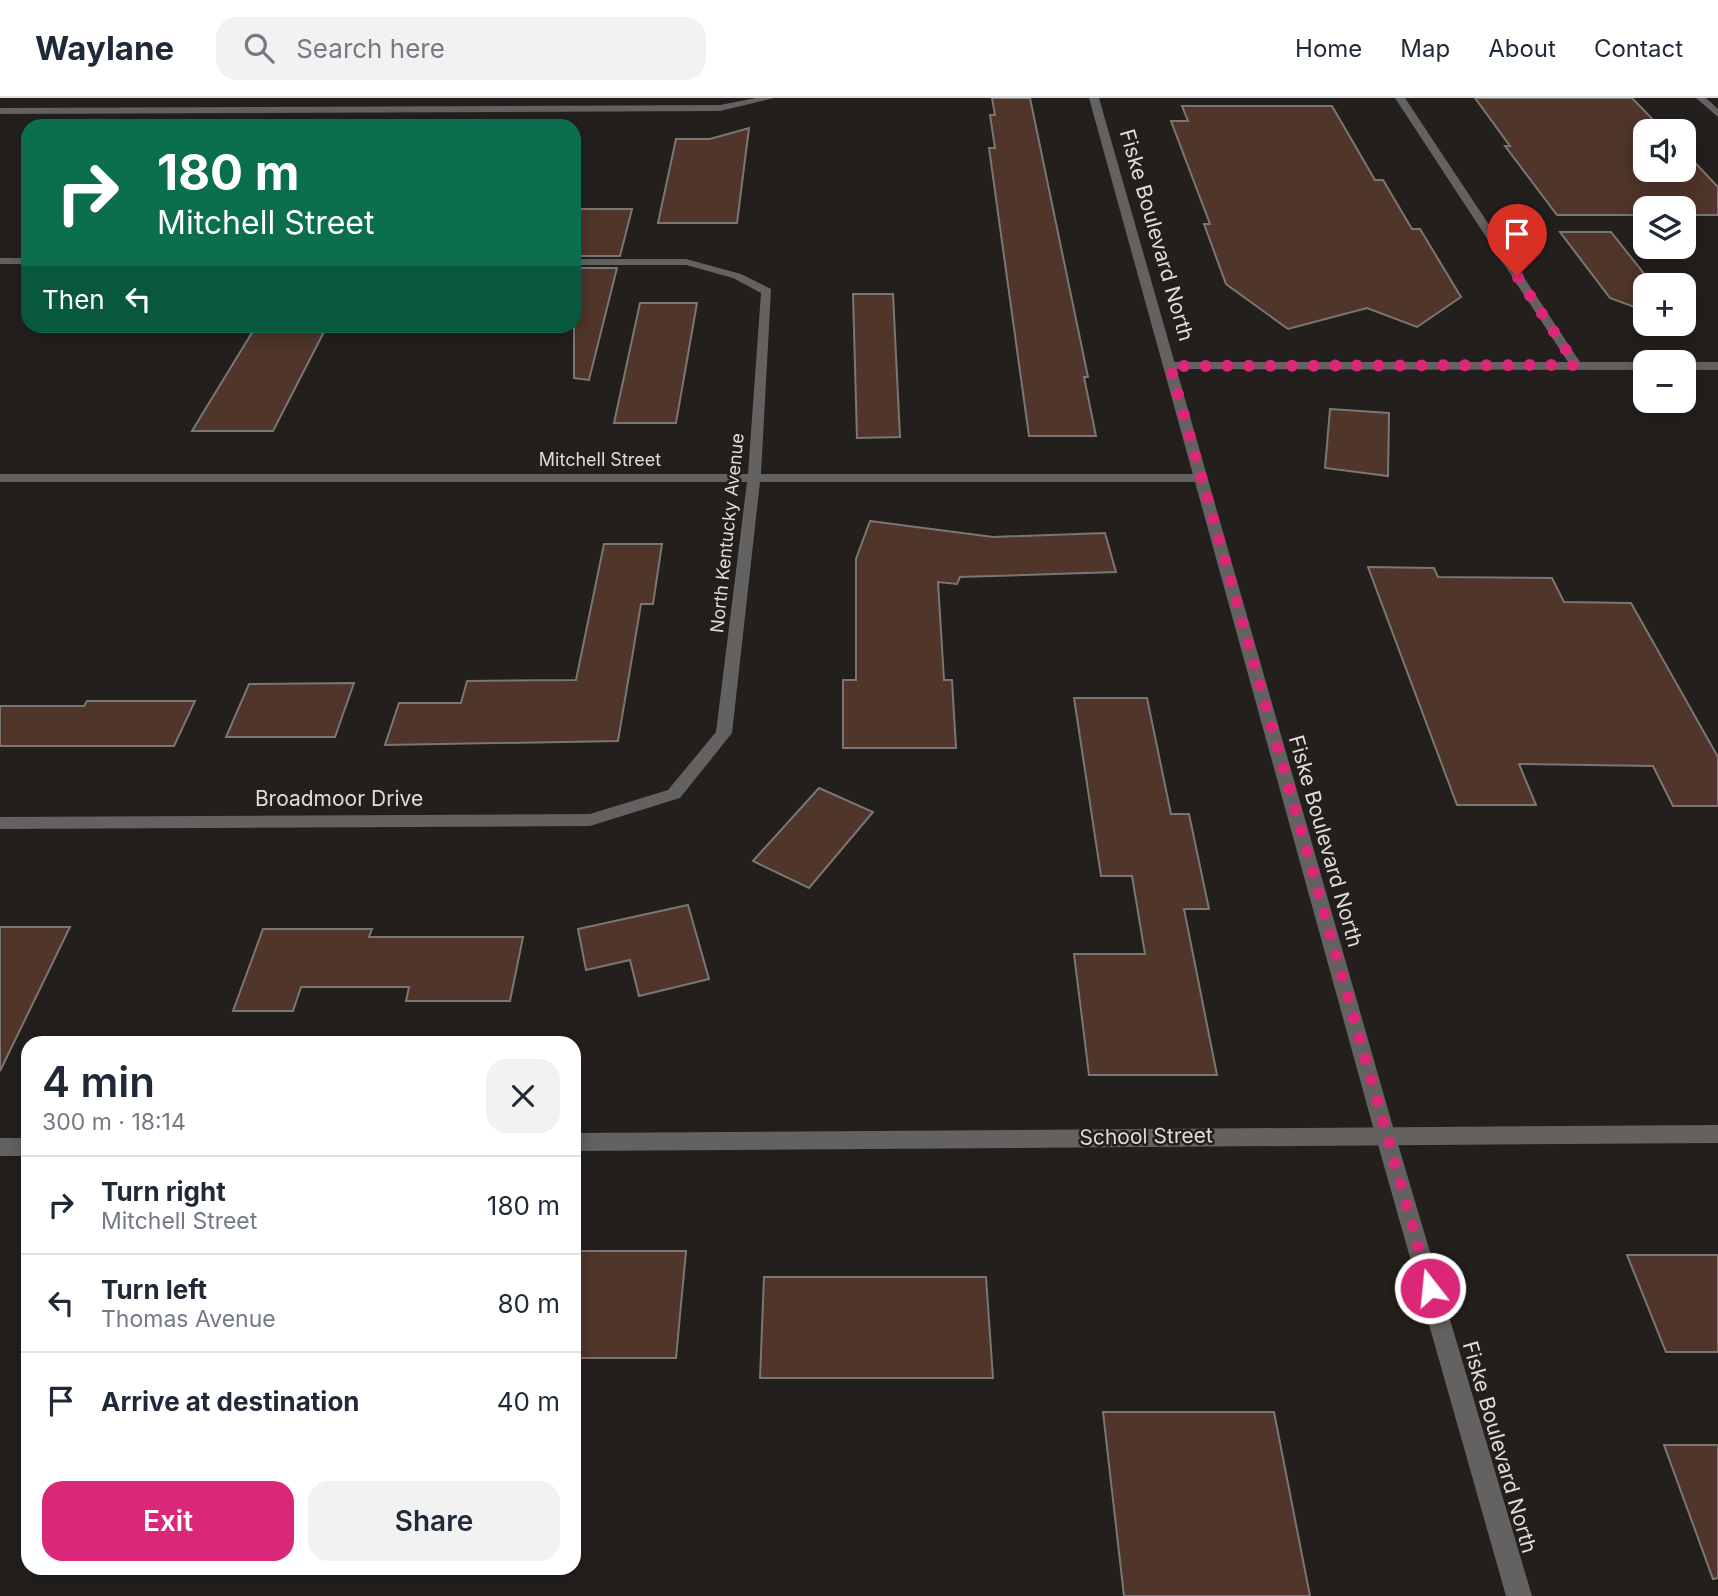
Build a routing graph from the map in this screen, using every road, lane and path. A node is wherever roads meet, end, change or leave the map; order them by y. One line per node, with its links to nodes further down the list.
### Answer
1 (1094, 98): 11 (street, Fiske Boulevard North)
2 (1400, 98): 10 (street)
3 (1701, 98): 6 (street)
4 (768, 99): 5 (street)
5 (0, 111)
6 (1718, 114)
7 (0, 261): 8 (street)
8 (21, 261)
9 (581, 262): 15 (street, North Kentucky Avenue)
10 (1576, 365): 11 (street); 12 (street)
11 (1170, 366): 17 (street, Fiske Boulevard North)
12 (1633, 366)
13 (1696, 366): 14 (street)
14 (1718, 366)
15 (754, 477): 16 (street, Mitchell Street); 17 (street, Mitchell Street); 18 (street, North Kentucky Avenue)
16 (0, 478)
17 (1201, 478): 20 (street, Fiske Boulevard North)
18 (674, 794): 19 (street, Broadmoor Drive)
19 (0, 822)
20 (1385, 1134): 21 (street, School Street); 22 (street, School Street); 25 (street, Fiske Boulevard North)
21 (1718, 1134)
22 (581, 1142)
23 (0, 1147): 24 (street)
24 (21, 1147)
25 (1519, 1596)

